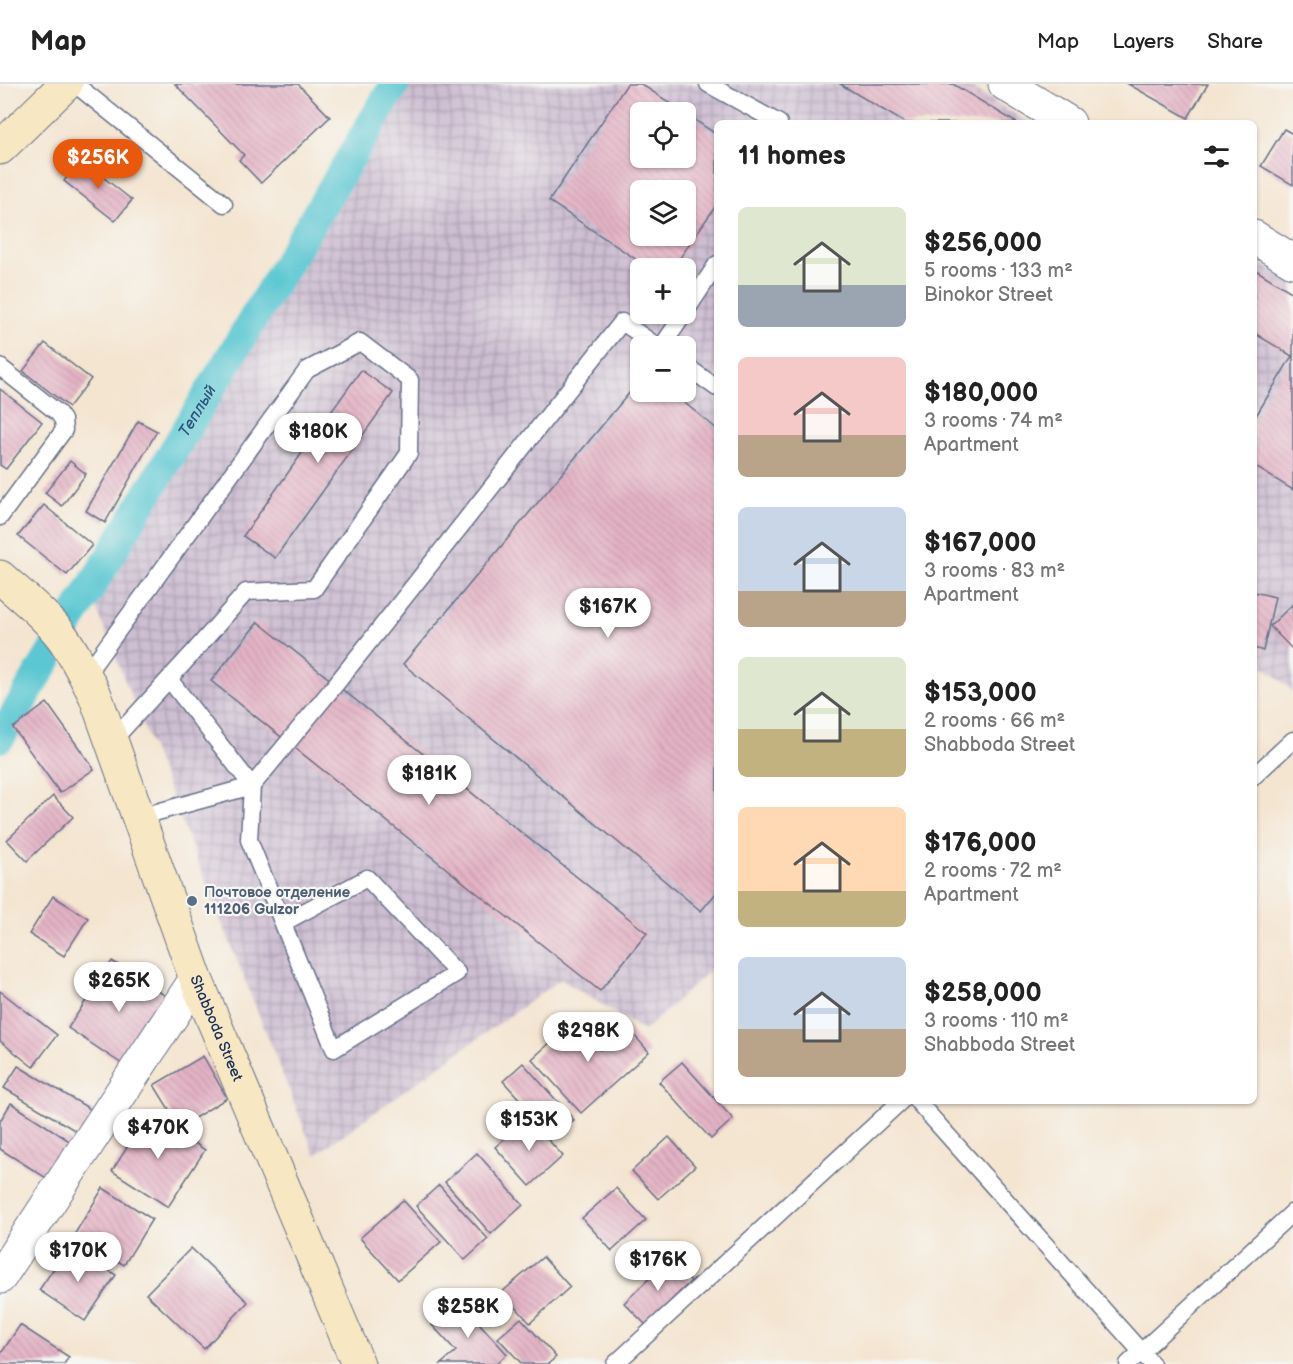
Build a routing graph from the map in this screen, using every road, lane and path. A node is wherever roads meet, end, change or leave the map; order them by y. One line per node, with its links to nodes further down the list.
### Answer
1 (66, 84): 7 (street)
2 (75, 84): 8 (lane)
3 (708, 84): 5 (lane)
4 (1005, 84): 6 (street)
5 (774, 120)
6 (1064, 120)
7 (0, 148)
8 (224, 204)
9 (1257, 239): 10 (street)
10 (1293, 261)
11 (714, 268): 12 (lane)
12 (696, 296)
13 (642, 336): 24 (lane)
14 (0, 367): 17 (lane)
15 (696, 373): 16 (lane)
16 (714, 386)
17 (0, 517)
18 (0, 577): 19 (street, Shabboda Street)
19 (85, 676): 20 (lane); 21 (street, Shabboda Street)
20 (169, 679): 21 (lane); 24 (lane)
21 (112, 741): 25 (street, Shabboda Street)
22 (1293, 741): 23 (lane)
23 (1257, 773)
24 (252, 786): 25 (lane); 26 (lane)
25 (139, 817): 27 (street, Shabboda Street)
26 (283, 923): 26 (lane)
27 (196, 979): 31 (street); 33 (street, Shabboda Street)
28 (898, 1104): 34 (lane)
29 (921, 1104): 32 (lane)
30 (1293, 1212): 32 (lane)
31 (0, 1277)
32 (1146, 1358): 35 (lane)
33 (358, 1364)
34 (615, 1364)
35 (1128, 1364)

